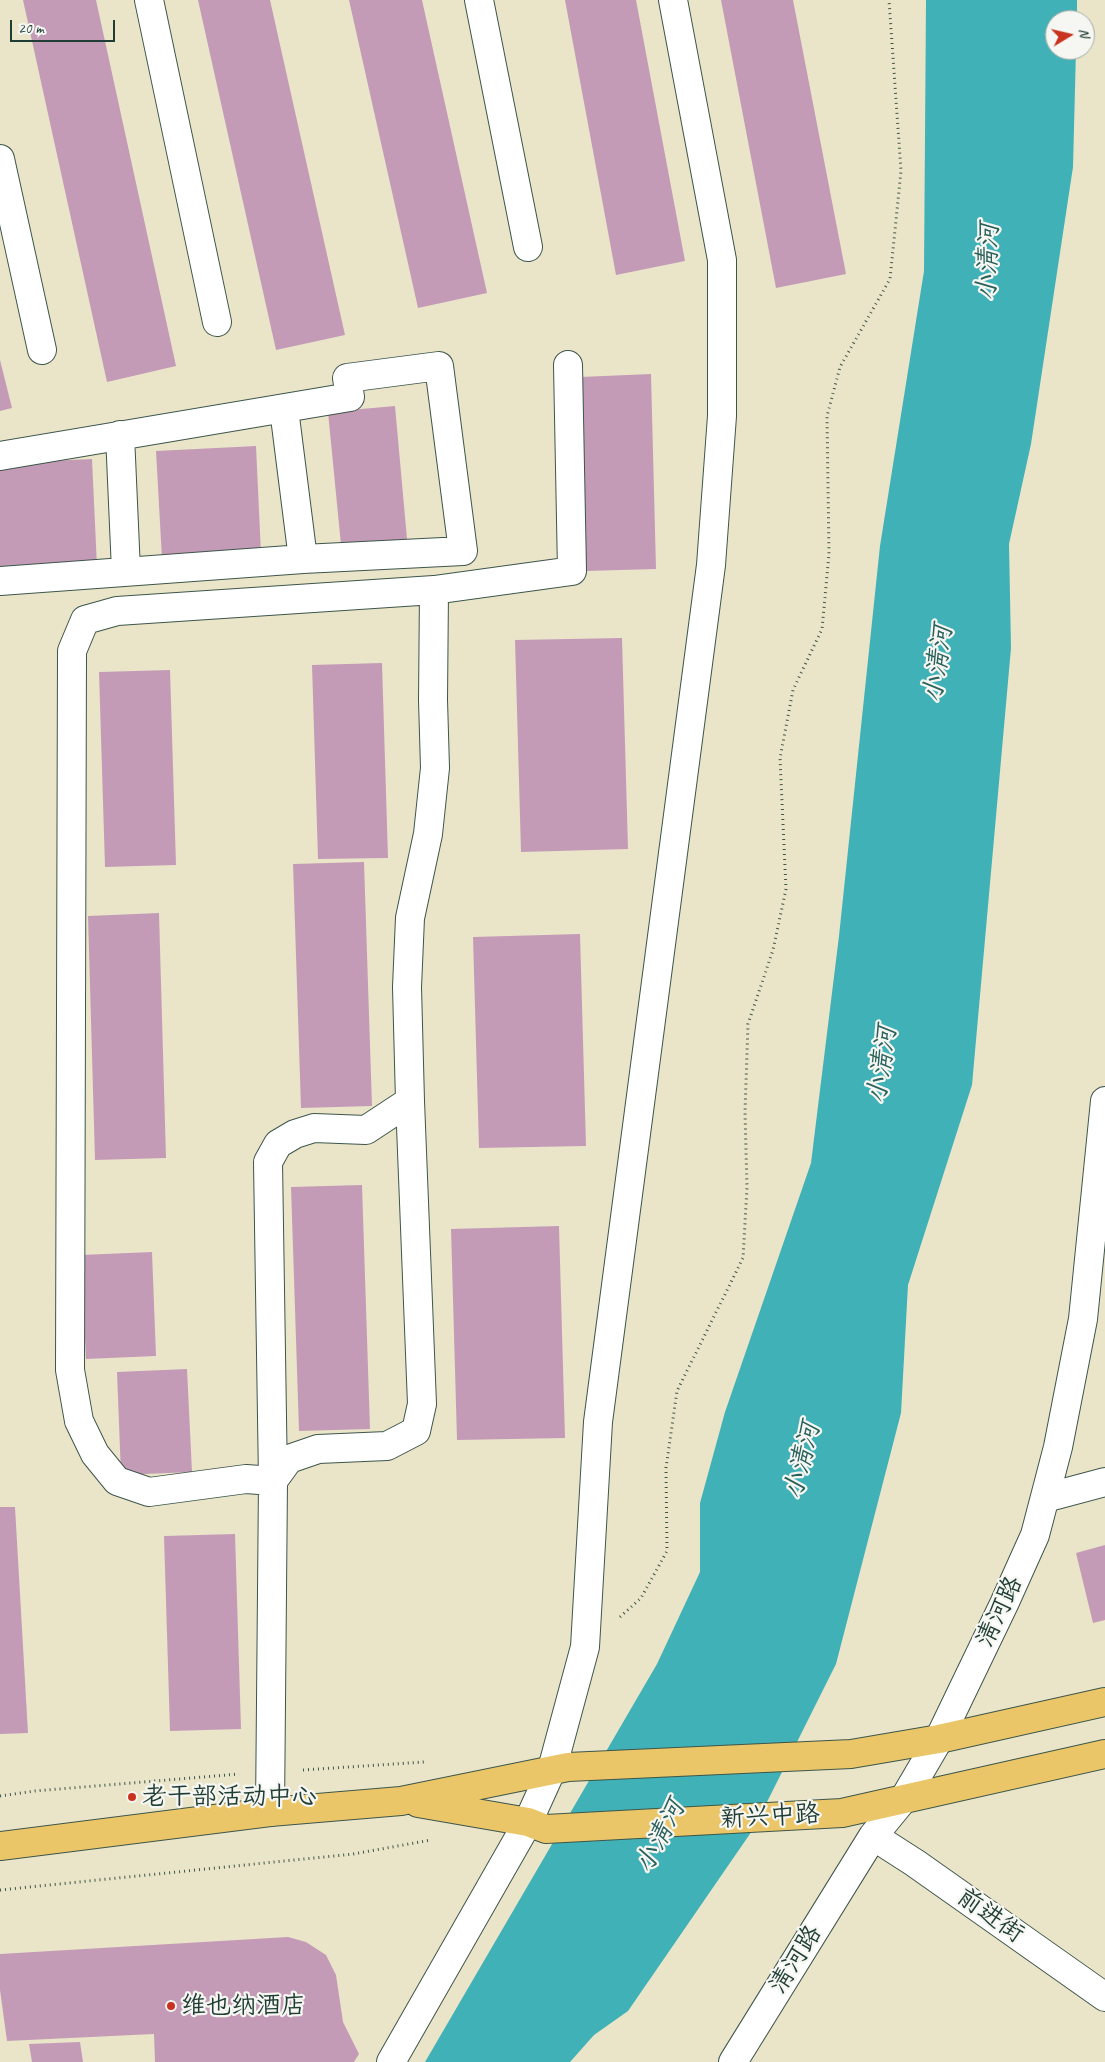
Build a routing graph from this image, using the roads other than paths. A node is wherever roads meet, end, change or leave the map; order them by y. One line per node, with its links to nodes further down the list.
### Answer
1 (150, 0): 6 (street)
2 (479, 0): 5 (street)
3 (674, 0): 24 (street)
4 (0, 159): 7 (street)
5 (528, 247)
6 (218, 322)
7 (42, 350)
8 (568, 365): 15 (street)
9 (284, 409): 10 (street); 12 (street); 12 (street)
10 (120, 435): 11 (street); 13 (street)
11 (0, 456)
12 (303, 559): 13 (street)
13 (126, 571): 14 (street)
14 (0, 581)
15 (434, 590): 16 (street); 18 (street)
16 (410, 1101): 18 (street); 18 (street)
17 (1105, 1101): 20 (street, 清河路)
18 (273, 1481): 27 (street)
19 (1105, 1482): 20 (street)
20 (1045, 1498): 22 (street, 清河路)
21 (1105, 1702): 22 (main road, 新兴中路)
22 (939, 1739): 24 (main road, 新兴中路); 25 (street, 清河路)
23 (1105, 1754): 25 (main road, 新兴中路)
24 (560, 1768): 26 (main road, 新兴中路); 28 (street)
25 (905, 1798): 28 (main road, 新兴中路); 29 (street, 清河路)
26 (401, 1801): 27 (main road, 新兴中路); 28 (main road, 新兴中路)
27 (270, 1812): 30 (main road, 新兴中路)
28 (537, 1825): 32 (street)
29 (874, 1836): 31 (street, 前进街); 33 (street, 清河路)
30 (0, 1846)
31 (1105, 1997)
32 (391, 2062)
33 (734, 2062)

